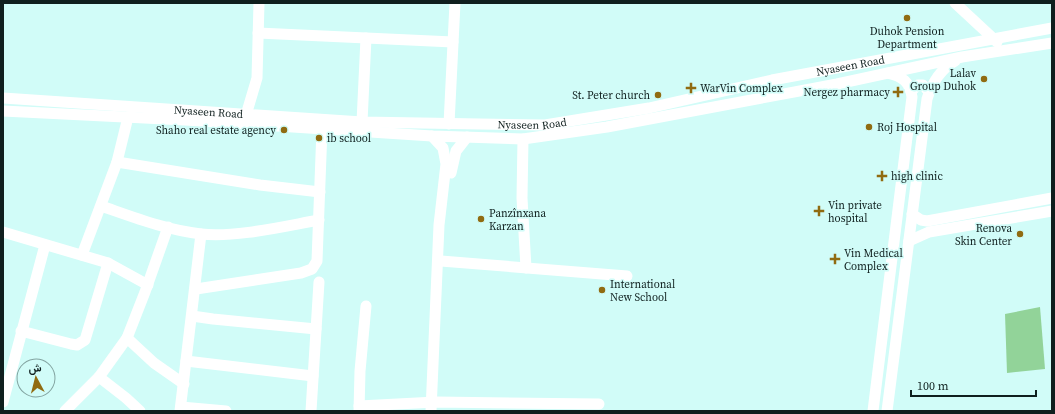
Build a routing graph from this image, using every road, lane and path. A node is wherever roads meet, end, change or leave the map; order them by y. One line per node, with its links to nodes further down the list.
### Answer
1 (259, 3): 5 (street)
2 (455, 3): 8 (street)
3 (955, 3): 7 (street)
4 (1052, 28): 7 (street, Nyaseen Road)
5 (258, 33): 6 (street); 17 (street)
6 (366, 38): 8 (street); 19 (street)
7 (994, 38): 10 (street); 20 (street, Nyaseen Road)
8 (453, 42): 20 (street)
9 (1052, 44): 10 (street, Nyaseen Road)
10 (1000, 51): 11 (street, Nyaseen Road)
11 (962, 57): 12 (street, Nyaseen Road); 14 (street)
12 (887, 73): 13 (street); 25 (street, Nyaseen Road)
13 (911, 91): 14 (street); 46 (street)
14 (929, 92): 32 (street)
15 (3, 98): 17 (street, Nyaseen Road)
16 (3, 111): 18 (street, Nyaseen Road)
17 (246, 115): 21 (street, Nyaseen Road)
18 (128, 117): 22 (street, Nyaseen Road); 27 (street)
19 (362, 122): 20 (street, Nyaseen Road); 21 (street, Nyaseen Road)
20 (449, 124)
21 (348, 126): 22 (street, Nyaseen Road); 23 (street, Nyaseen Road)
22 (322, 129): 28 (street)
23 (432, 136): 24 (street, Nyaseen Road); 26 (street)
24 (467, 137): 25 (street, Nyaseen Road); 26 (street)
25 (523, 139): 43 (street)
26 (450, 152): 41 (street); 62 (street)
27 (117, 162): 28 (street); 30 (street)
28 (320, 192): 33 (street)
29 (1052, 198): 34 (street)
30 (101, 206): 35 (street); 40 (street)
31 (1052, 211): 34 (street)
32 (912, 214): 34 (street); 38 (street)
33 (319, 220): 37 (street); 49 (street)
34 (928, 226): 38 (street)
35 (168, 227): 37 (street); 47 (street)
36 (3, 232): 39 (street)
37 (201, 234): 49 (street)
38 (909, 241): 48 (street)
39 (45, 245): 40 (street); 53 (street)
40 (82, 255): 42 (street)
41 (441, 261): 43 (street); 62 (street)
42 (108, 264): 47 (street); 53 (street)
43 (526, 268): 44 (street)
44 (627, 276)
45 (319, 282): 52 (street)
46 (890, 283): 48 (street); 69 (street)
47 (148, 285): 54 (street)
48 (903, 285): 70 (street)
49 (196, 290): 51 (street)
50 (366, 306): 63 (street)
51 (192, 316): 52 (street); 55 (street)
52 (316, 330): 56 (street)
53 (21, 331): 59 (street)
54 (127, 338): 57 (street); 58 (street)
55 (186, 361): 56 (street); 58 (street)
56 (313, 376): 68 (street)
57 (99, 378): 65 (street); 66 (street)
58 (184, 384): 64 (street)
59 (3, 402)
60 (599, 404): 62 (street)
61 (412, 407): 62 (street); 63 (street)
62 (433, 407)
63 (359, 408)
64 (181, 409): 67 (street)
65 (68, 410)
66 (140, 411)
67 (226, 411)
68 (311, 411)
69 (873, 411)
70 (887, 411)

